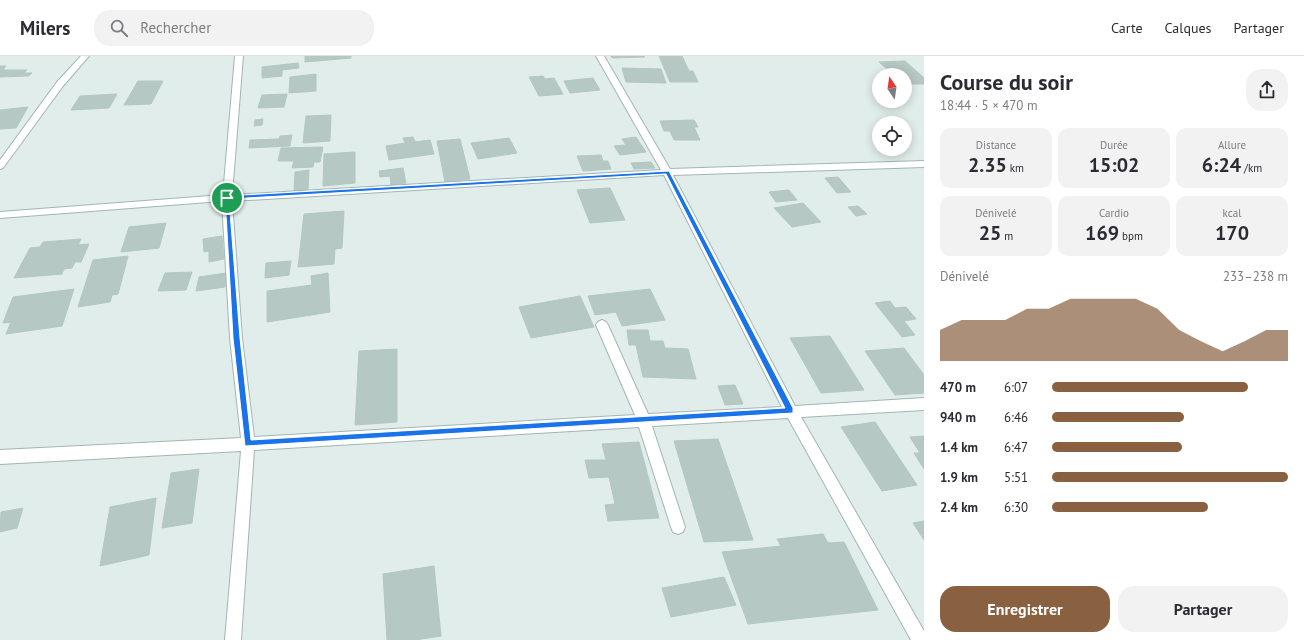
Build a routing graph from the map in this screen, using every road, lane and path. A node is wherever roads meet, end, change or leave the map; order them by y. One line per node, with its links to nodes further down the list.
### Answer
1 (85, 56): 5 (street)
2 (239, 56): 7 (street)
3 (600, 56): 6 (street)
4 (924, 164): 6 (street)
5 (0, 166)
6 (667, 172): 7 (street); 11 (street)
7 (227, 198): 8 (street); 13 (street)
8 (0, 215)
9 (602, 325): 12 (street)
10 (924, 404): 11 (street)
11 (790, 410): 12 (street); 17 (street)
12 (643, 419): 13 (street); 15 (street)
13 (248, 444): 14 (street); 16 (street)
14 (0, 457)
15 (678, 527)
16 (233, 640)
17 (920, 640)

